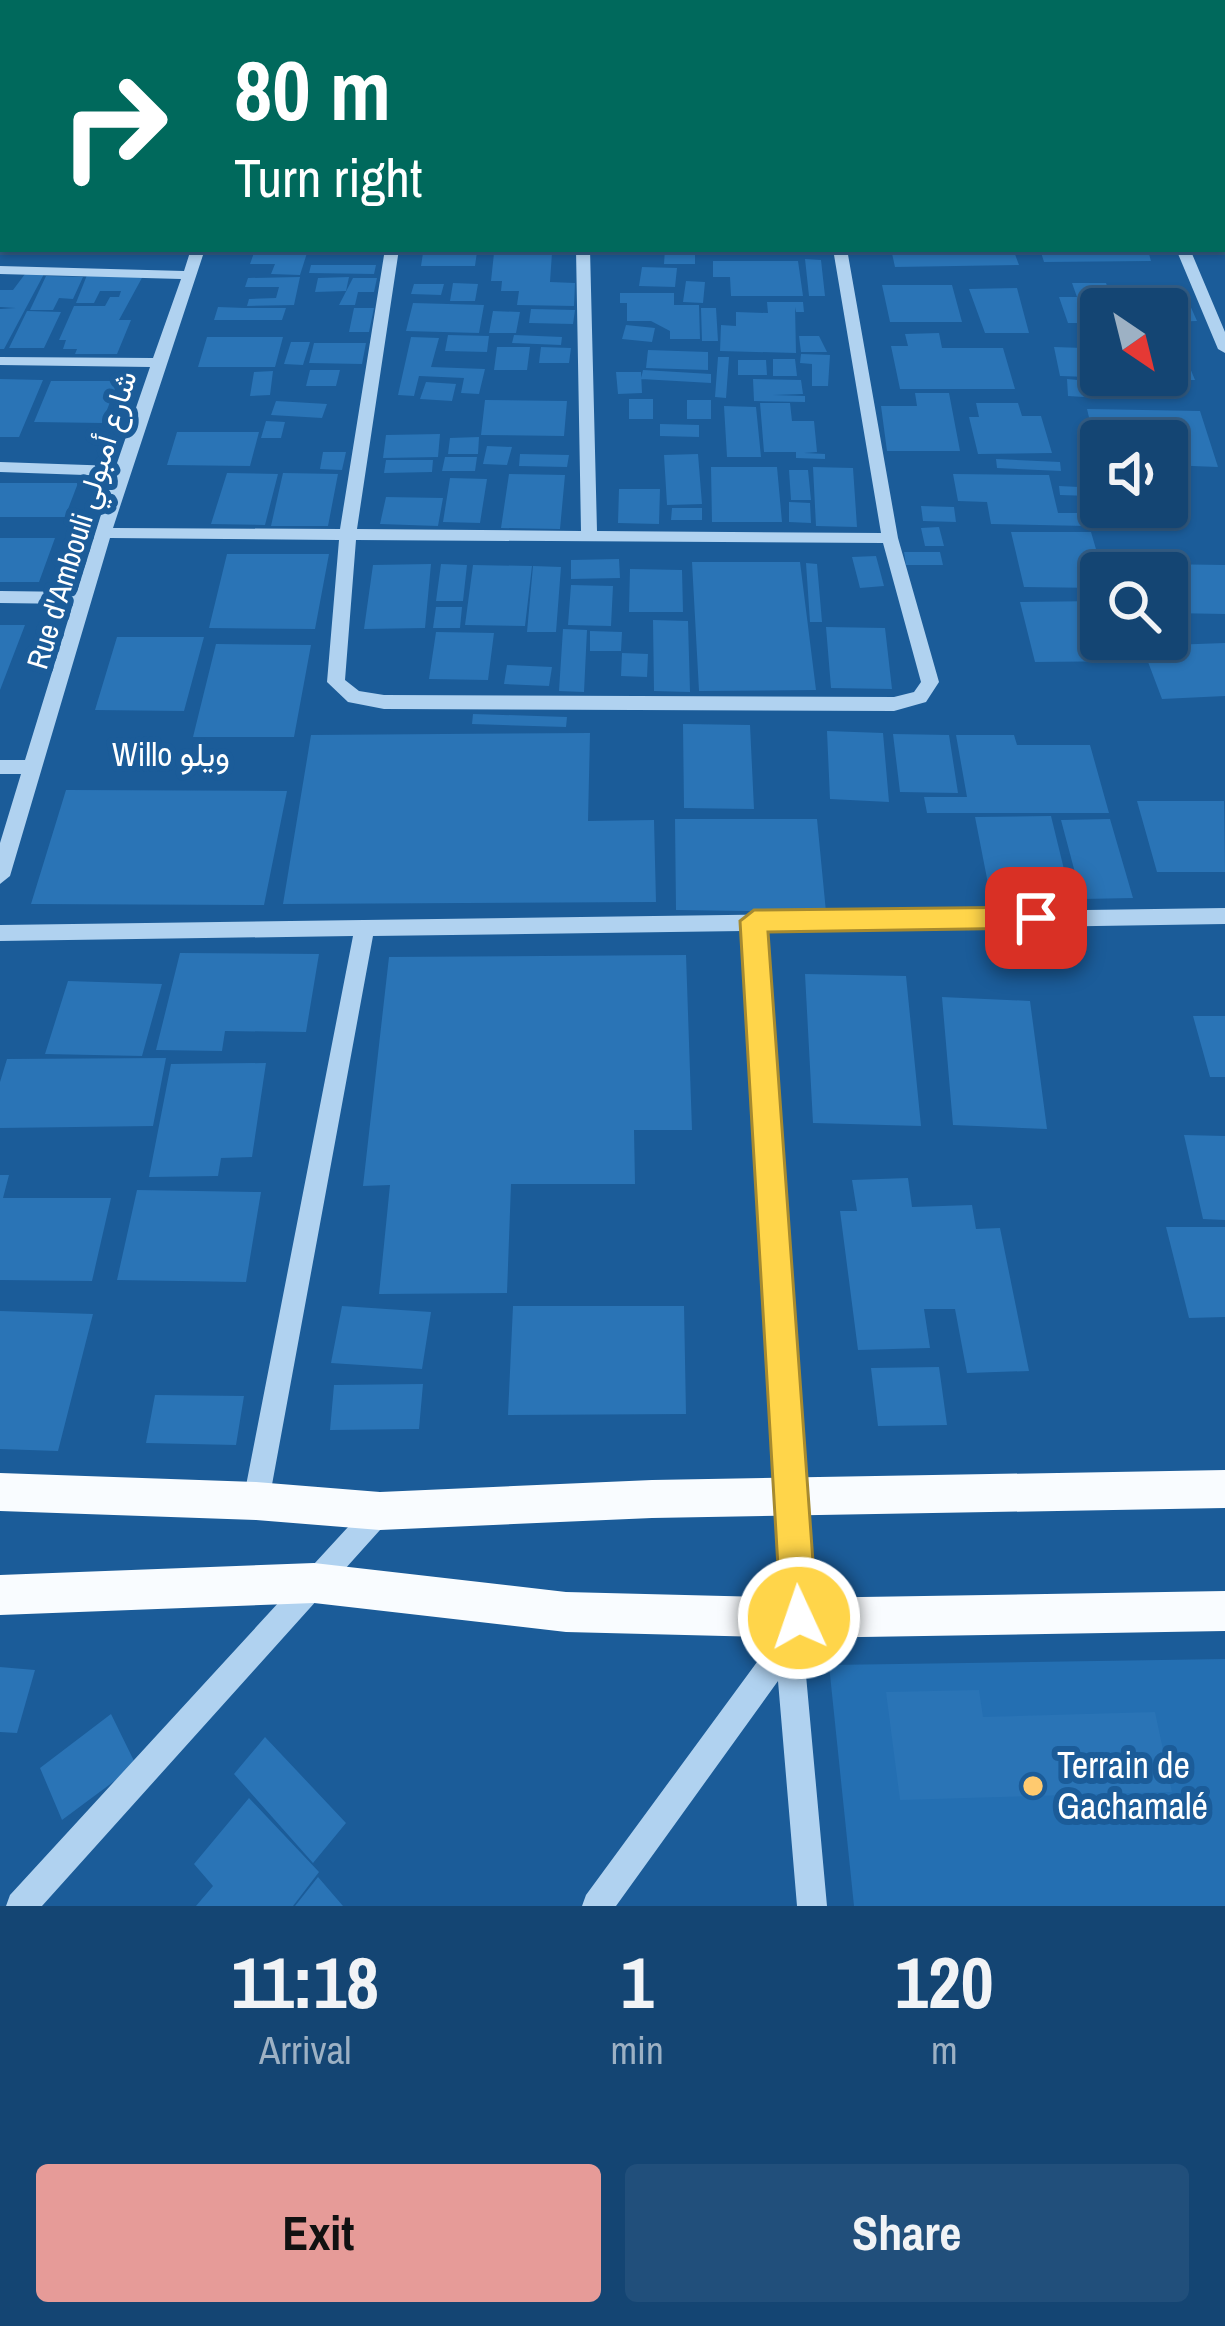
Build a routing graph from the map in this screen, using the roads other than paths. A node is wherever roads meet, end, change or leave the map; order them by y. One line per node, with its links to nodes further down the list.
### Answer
1 (197, 252): 7 (street, Rue d'Ambouli شارع أمبولي)
2 (392, 252): 14 (street)
3 (583, 252): 15 (street)
4 (841, 252): 16 (street)
5 (1184, 252): 8 (street)
6 (0, 270): 7 (street)
7 (189, 275): 10 (street, Rue d'Ambouli شارع أمبولي)
8 (1225, 349)
9 (0, 361): 10 (street)
10 (159, 363): 12 (street, Rue d'Ambouli شارع أمبولي)
11 (0, 466): 12 (street)
12 (122, 470): 13 (street, Rue d'Ambouli شارع أمبولي)
13 (105, 533): 14 (street); 18 (street, Rue d'Ambouli شارع أمبولي)
14 (348, 533): 15 (street); 16 (street)
15 (589, 534): 16 (street)
16 (890, 538)
17 (0, 597): 18 (street)
18 (85, 598): 20 (street, Rue d'Ambouli شارع أمبولي)
19 (0, 767): 20 (street)
20 (33, 767): 21 (street, Rue d'Ambouli شارع أمبولي)
21 (0, 876)
22 (1225, 916): 23 (street)
23 (754, 921): 24 (street); 28 (street)
24 (365, 926): 25 (street); 29 (street)
25 (0, 933)
26 (1225, 1489): 28 (main road)
27 (0, 1492): 29 (main road)
28 (793, 1496): 30 (main road); 34 (street)
29 (256, 1501): 30 (main road)
30 (380, 1511): 31 (street)
31 (314, 1583): 32 (main road); 34 (main road); 35 (street)
32 (0, 1595)
33 (1225, 1611): 34 (main road)
34 (794, 1630): 36 (street); 37 (street)
35 (21, 1906)
36 (597, 1906)
37 (812, 1906)

